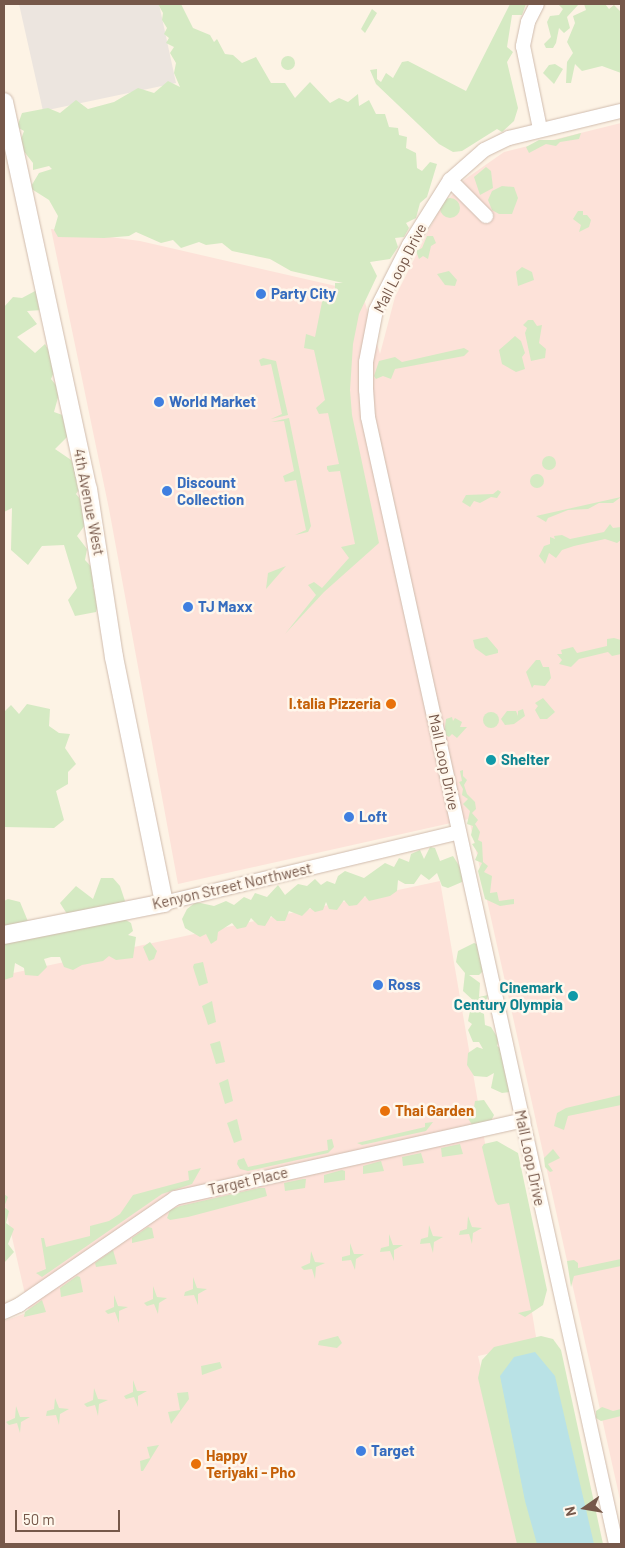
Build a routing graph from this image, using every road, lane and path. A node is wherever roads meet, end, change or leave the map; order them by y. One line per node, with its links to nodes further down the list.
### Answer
1 (537, 4): 4 (street)
2 (4, 102): 8 (street, 4th Avenue West)
3 (621, 111): 4 (street, Mall Loop Drive)
4 (540, 129): 5 (street, Mall Loop Drive)
5 (450, 180): 6 (street); 7 (street, Mall Loop Drive)
6 (486, 216)
7 (459, 832): 8 (street, Kenyon Street Northwest); 10 (street, Mall Loop Drive)
8 (164, 903): 9 (street, Kenyon Street Northwest)
9 (4, 935)
10 (523, 1120): 11 (street, Target Place); 12 (street, Mall Loop Drive)
11 (4, 1312)
12 (616, 1544)

